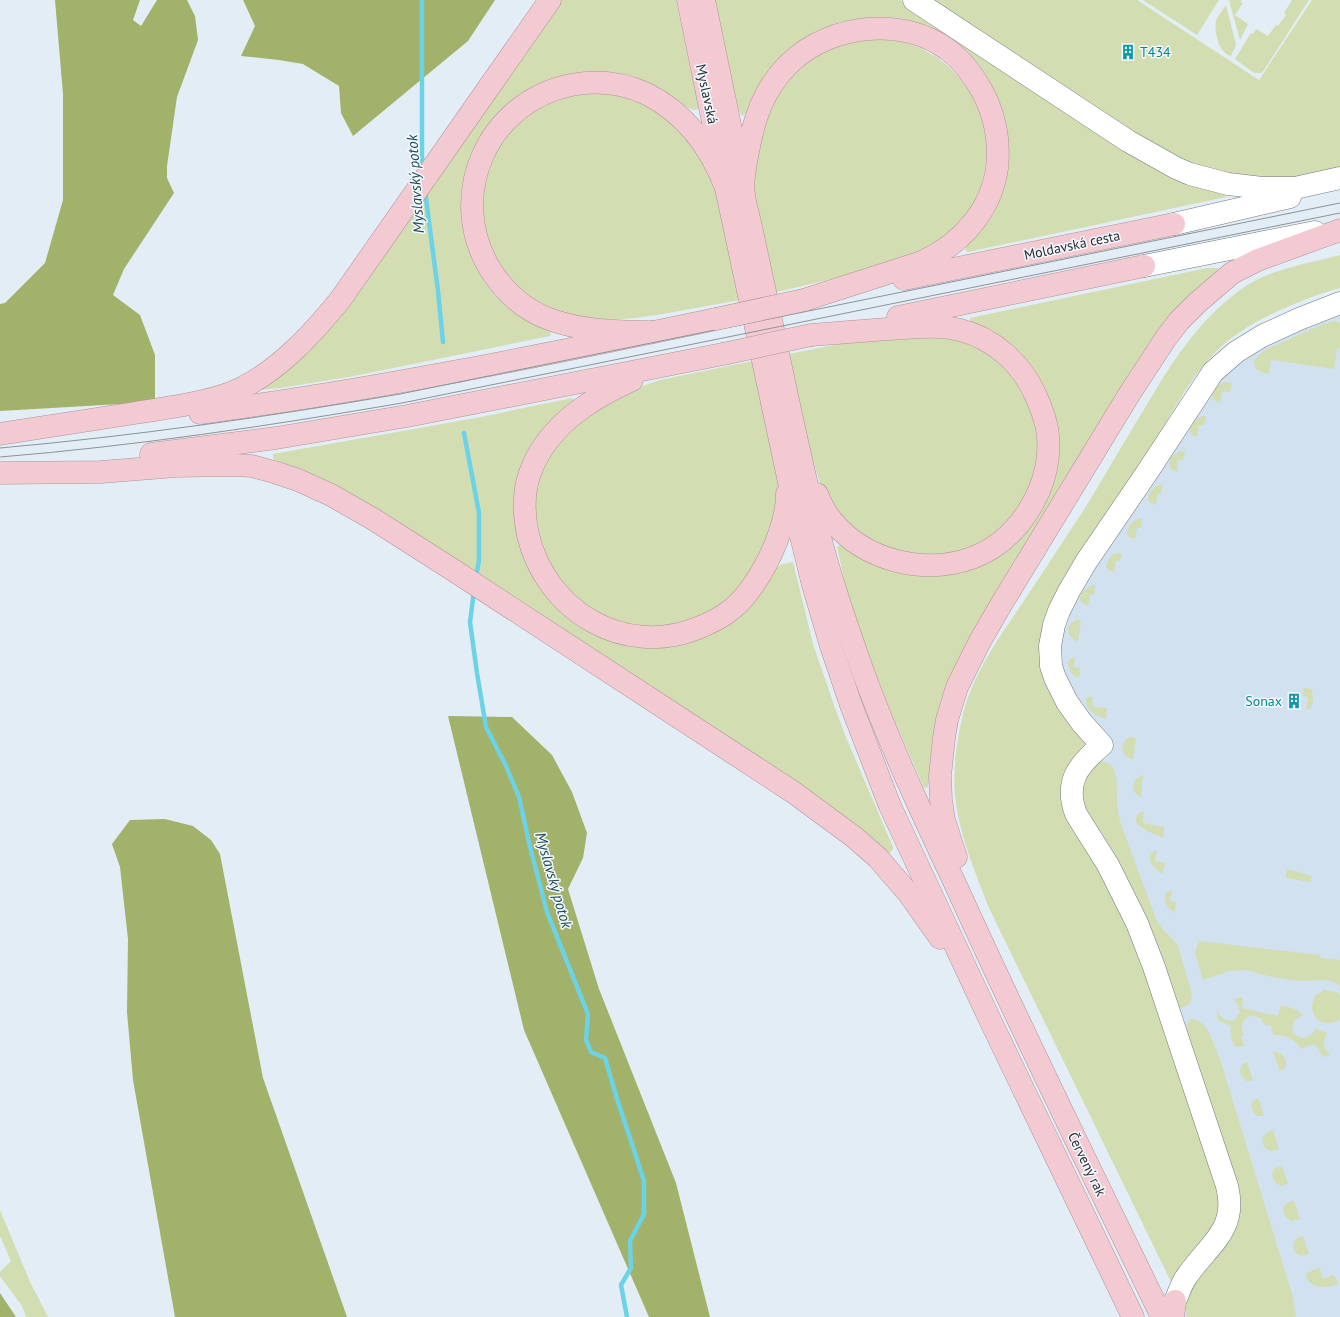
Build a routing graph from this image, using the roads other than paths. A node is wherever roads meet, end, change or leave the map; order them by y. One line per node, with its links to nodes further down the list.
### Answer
1 (550, 0): 16 (highway)
2 (688, 0): 7 (highway, Myslavská)
3 (704, 0): 7 (highway, Myslavská)
4 (914, 0): 5 (street)
5 (1340, 178)
6 (1340, 186): 8 (street, Moldavská cesta)
7 (734, 188): 11 (highway); 13 (highway); 17 (highway)
8 (1174, 224): 11 (highway, Moldavská cesta)
9 (1340, 229): 10 (street); 19 (highway)
10 (1144, 266): 14 (highway)
11 (804, 300): 13 (highway, bridge)
12 (1340, 303): 21 (street)
13 (654, 332): 16 (highway)
14 (811, 335): 15 (highway, bridge); 17 (highway)
15 (662, 366): 17 (highway); 18 (highway)
16 (0, 435)
17 (791, 453): 19 (highway); 20 (highway)
18 (0, 472): 20 (highway)
19 (1012, 1010): 21 (highway, Červený rak)
20 (991, 1022): 22 (highway, Červený rak)
21 (1170, 1312)
22 (1133, 1317)

